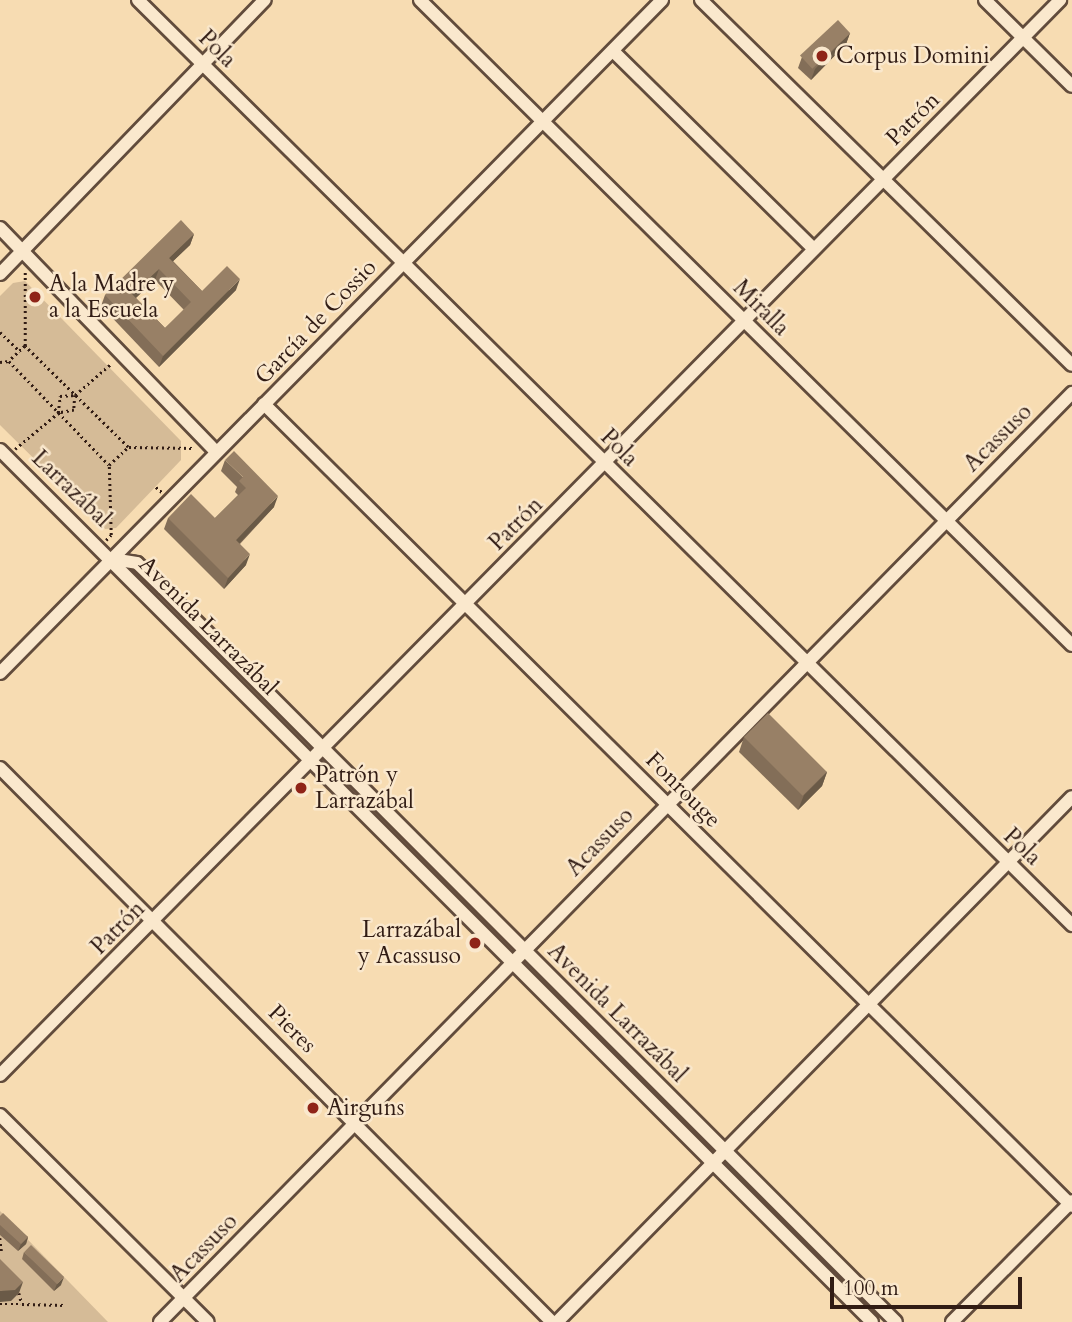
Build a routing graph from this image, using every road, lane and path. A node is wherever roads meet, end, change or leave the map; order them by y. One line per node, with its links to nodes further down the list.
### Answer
1 (138, 0): 10 (street, Pola)
2 (265, 0): 10 (street)
3 (420, 0): 12 (street, Miralla)
4 (662, 0): 9 (street, García de Cossio)
5 (701, 0): 13 (street)
6 (985, 0): 8 (street)
7 (1060, 0): 8 (street, Patrón)
8 (1023, 37): 11 (street); 13 (street, Patrón)
9 (613, 51): 12 (street, García de Cossio); 15 (street)
10 (203, 65): 16 (street); 18 (street, Pola)
11 (1072, 86)
12 (543, 121): 18 (street, García de Cossio); 20 (street, Miralla)
13 (883, 180): 15 (street, Patrón); 27 (street)
14 (0, 228): 16 (street)
15 (814, 249): 20 (street, Patrón)
16 (23, 252): 17 (street); 19 (street)
17 (34, 263): 22 (path); 24 (street)
18 (403, 263): 30 (street, García de Cossio); 37 (street, Pola)
19 (0, 274)
20 (744, 321): 37 (street, Patrón); 38 (street, Miralla)
21 (0, 332): 23 (path)
22 (25, 346): 23 (path); 29 (path)
23 (20, 351): 26 (path)
24 (124, 354): 29 (path); 32 (street)
25 (0, 362): 26 (path)
26 (9, 362): 31 (path)
27 (1072, 365)
28 (1072, 393): 38 (street, Acassuso)
29 (75, 395): 31 (path); 31 (path); 33 (path)
30 (264, 404): 34 (street, García de Cossio); 41 (street, Fonrouge)
31 (58, 412): 35 (path); 36 (path)
32 (205, 439): 33 (path); 34 (street)
33 (128, 447): 36 (path)
34 (216, 452): 40 (street, García de Cossio)
35 (4, 454): 39 (street, Larrazábal)
36 (109, 464): 39 (path)
37 (604, 464): 41 (street, Patrón); 43 (street, Pola)
38 (946, 521): 42 (street, Miralla); 43 (street, Acassuso)
39 (100, 547): 40 (street, Larrazábal)
40 (112, 559): 44 (street, García de Cossio); 45 (street, Avenida Larrazábal); 46 (street, Avenida Larrazábal)
41 (465, 605): 45 (street, Patrón); 49 (street, Fonrouge)
42 (1072, 645)
43 (806, 662): 49 (street, Acassuso); 50 (street, Pola)
44 (0, 673)
45 (324, 749): 46 (street, Patrón); 53 (street, Avenida Larrazábal)
46 (311, 761): 51 (street, Patrón); 54 (street, Avenida Larrazábal)
47 (0, 768): 51 (street, Pieres)
48 (1072, 797): 50 (street)
49 (668, 804): 53 (street, Acassuso); 55 (street, Fonrouge)
50 (1008, 862): 52 (street, Pola); 55 (street)
51 (154, 921): 56 (street, Patrón); 58 (street, Pieres)
52 (1072, 925)
53 (523, 950): 54 (street, Acassuso); 59 (street, Avenida Larrazábal)
54 (512, 962): 58 (street, Acassuso); 60 (street, Avenida Larrazábal)
55 (869, 1003): 59 (street); 61 (street, Fonrouge)
56 (0, 1075)
57 (0, 1115): 65 (street)
58 (355, 1122): 65 (street, Acassuso); 71 (street, Pieres)
59 (725, 1149): 60 (street); 73 (street, Avenida Larrazábal)
60 (712, 1162): 71 (street); 72 (street, Avenida Larrazábal)
61 (1071, 1203): 74 (street)
62 (0, 1238): 63 (path)
63 (2, 1254)
64 (19, 1293): 67 (path)
65 (184, 1298): 69 (street, Acassuso); 70 (street)
66 (0, 1304): 67 (path)
67 (22, 1304): 68 (path)
68 (65, 1305)
69 (160, 1322)
70 (208, 1322)
71 (554, 1322)
72 (872, 1322)
73 (896, 1322)
74 (952, 1322)

